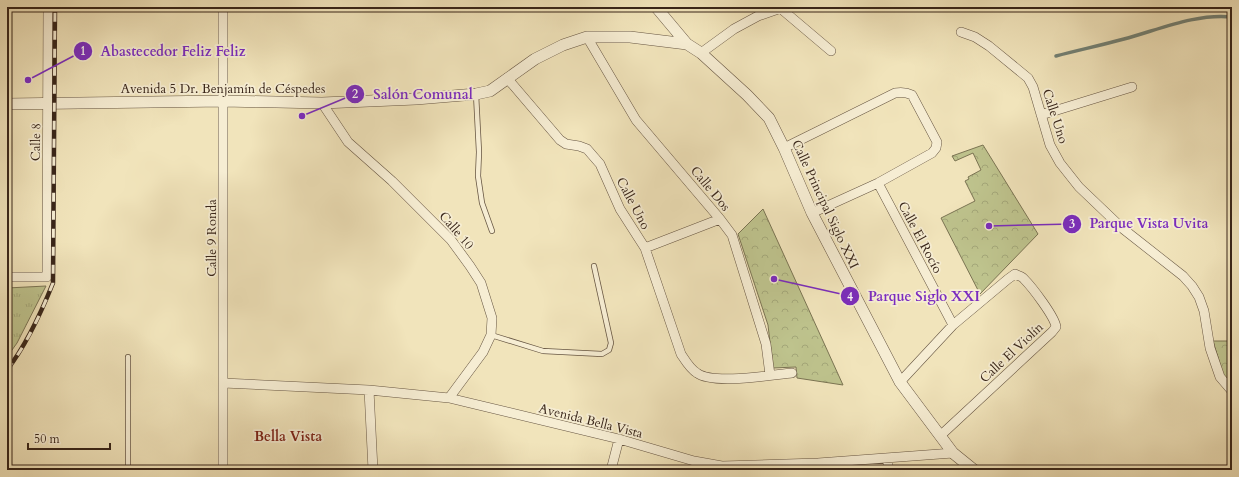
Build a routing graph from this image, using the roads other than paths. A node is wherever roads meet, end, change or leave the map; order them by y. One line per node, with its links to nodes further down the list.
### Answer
1 (48, 7): 16 (street, Calle 8)
2 (223, 7): 13 (street, Calle 9 Ronda)
3 (656, 7): 7 (street, Calle Principal Siglo XXI)
4 (781, 7): 8 (street); 9 (street)
5 (961, 32): 17 (street, Calle Uno)
6 (587, 38): 7 (street, Avenida 5 Dr. Benjamín de Céspedes); 10 (street, Avenida 5 Dr. Benjamín de Céspedes); 21 (street, Calle Dos)
7 (687, 44): 9 (street, Calle Principal Siglo XXI)
8 (831, 51)
9 (701, 53): 18 (street, Calle Principal Siglo XXI)
10 (507, 78): 12 (street, Avenida 5 Dr. Benjamín de Céspedes); 23 (street, Calle Uno)
11 (1132, 87): 17 (street)
12 (476, 94): 14 (street, Avenida 5 Dr. Benjamín de Céspedes); 22 (lane)
13 (224, 101): 14 (street, Avenida 5 Dr. Benjamín de Céspedes); 16 (street, Avenida 5 Dr. Benjamín de Céspedes); 32 (street, Calle 9 Ronda)
14 (322, 103): 27 (street, Calle 10)
15 (7, 104): 16 (street, Avenida 5 Dr. Benjamín de Céspedes)
16 (48, 104): 25 (street, Calle 8)
17 (1041, 115): 34 (street, Calle Uno)
18 (784, 148): 19 (street); 20 (street, Calle Principal Siglo XXI)
19 (878, 183): 20 (street); 26 (street, Calle El Rocío)
20 (812, 213): 31 (street, Calle Principal Siglo XXI)
21 (720, 219): 23 (street); 30 (street, Calle Dos)
22 (492, 231)
23 (645, 248): 30 (street, Calle Uno)
24 (594, 266): 27 (lane)
25 (7, 277)
26 (953, 325): 31 (street, Calle El Violín); 36 (street, Calle El Violín)
27 (491, 336): 35 (street, Calle 10)
28 (128, 357): 42 (lane)
29 (792, 373): 30 (street)
30 (770, 375)
31 (900, 382): 36 (street, Calle Principal Siglo XXI)
32 (223, 383): 33 (street, Avenida Bella Vista); 43 (street, Calle 9 Ronda)
33 (369, 390): 35 (street, Avenida Bella Vista); 44 (street)
34 (1232, 391)
35 (449, 398): 37 (street, Avenida Bella Vista)
36 (940, 436): 38 (street, Calle Principal Siglo XXI)
37 (619, 439): 41 (street, Avenida Bella Vista); 45 (street)
38 (953, 453): 39 (street, Avenida Bella Vista); 47 (street, Calle Principal Siglo XXI)
39 (888, 458): 40 (street, Avenida Bella Vista); 46 (street)
40 (818, 466): 41 (street, Avenida Bella Vista)
41 (754, 467)
42 (128, 470)
43 (223, 470)
44 (373, 470)
45 (611, 470)
46 (888, 470)
47 (974, 470)

